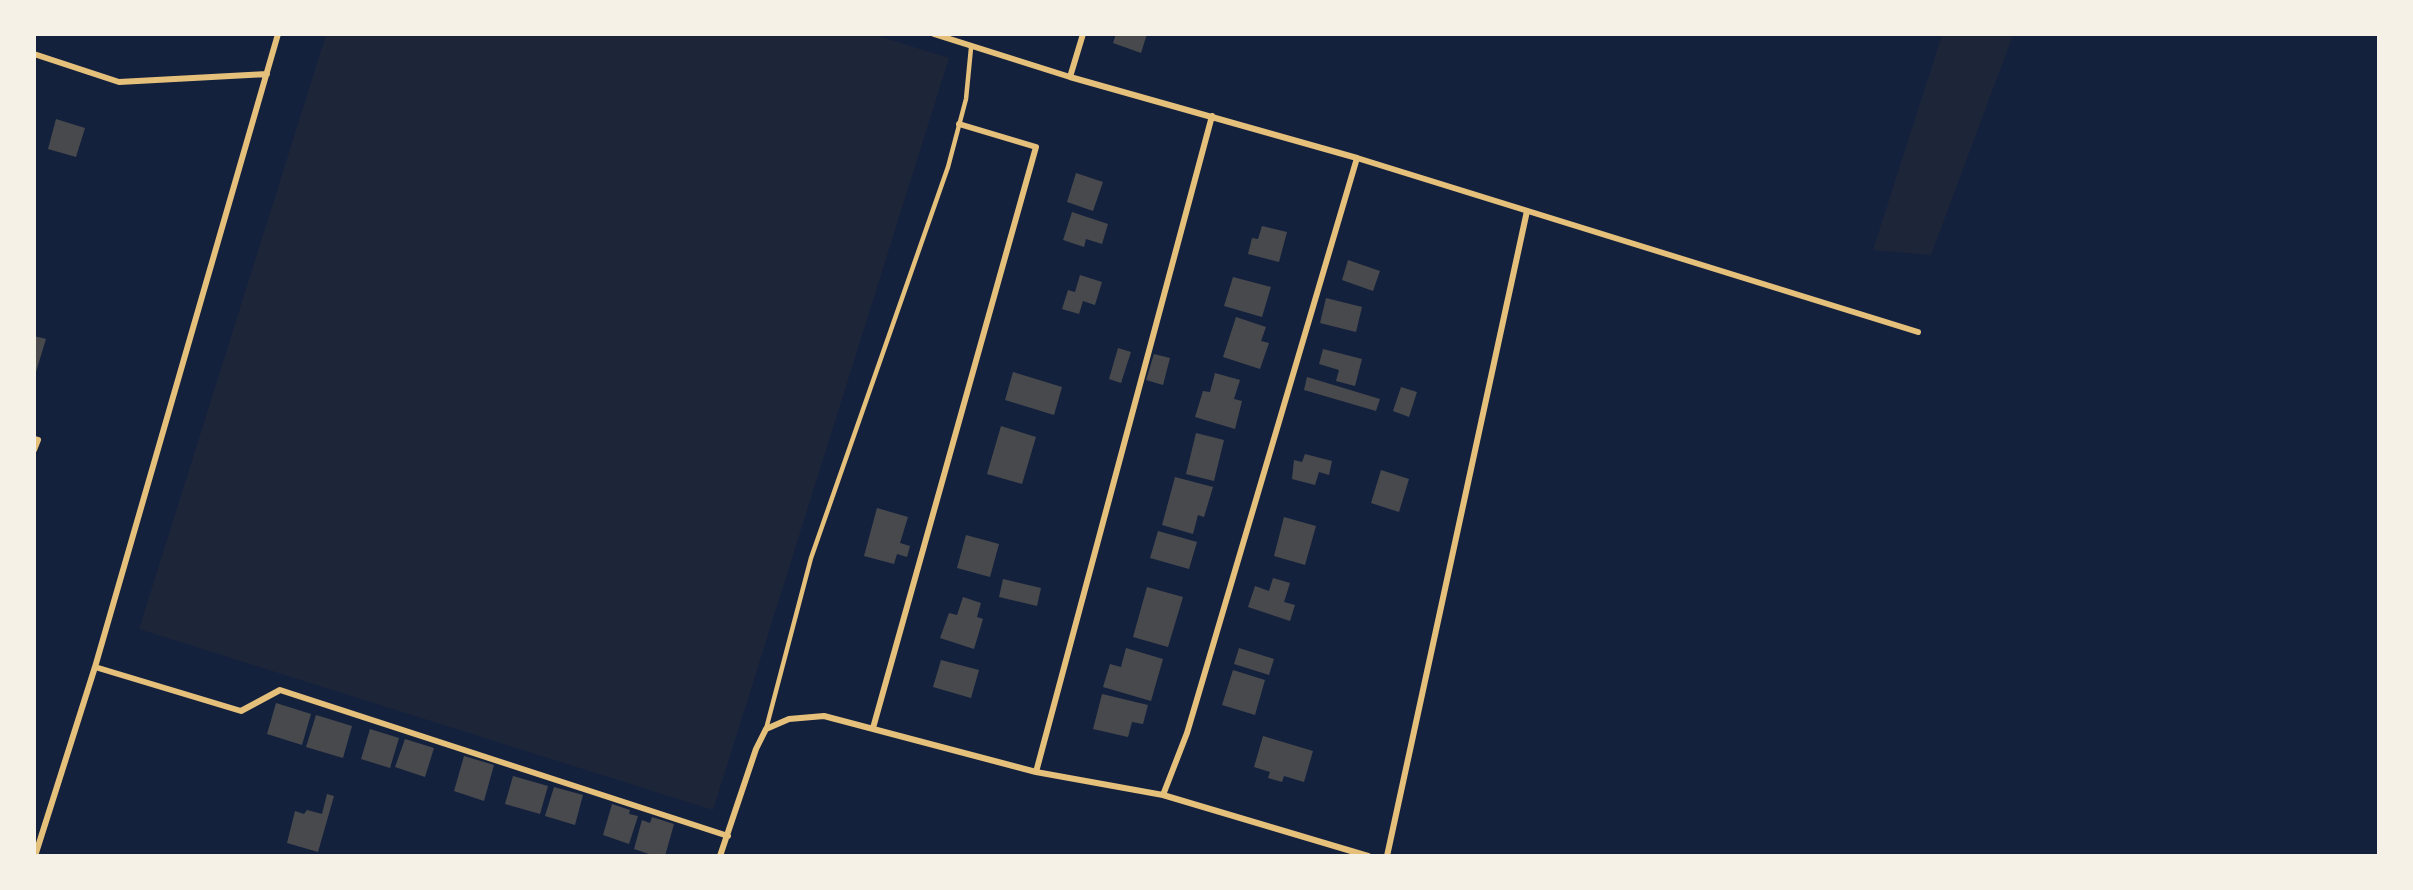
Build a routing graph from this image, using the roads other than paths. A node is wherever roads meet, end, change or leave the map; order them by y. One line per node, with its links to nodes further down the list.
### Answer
1 (278, 34): 6 (street)
2 (934, 34): 4 (street)
3 (1083, 34): 7 (street)
4 (971, 48): 7 (street); 9 (lane)
5 (34, 54): 6 (street)
6 (267, 74): 15 (street)
7 (1070, 77): 8 (street)
8 (1212, 116): 10 (street); 18 (street)
9 (959, 124): 16 (street); 17 (lane)
10 (1357, 158): 11 (street); 19 (street)
11 (1527, 211): 12 (street); 24 (street)
12 (1918, 332)
13 (36, 440): 14 (street)
14 (34, 450)
15 (95, 667): 20 (street); 21 (street)
16 (873, 728): 17 (street); 18 (street)
17 (766, 729): 20 (street)
18 (1036, 772): 19 (street)
19 (1163, 795): 23 (street)
20 (728, 836): 22 (street)
21 (35, 855)
22 (720, 855)
23 (1368, 855)
24 (1387, 855)

